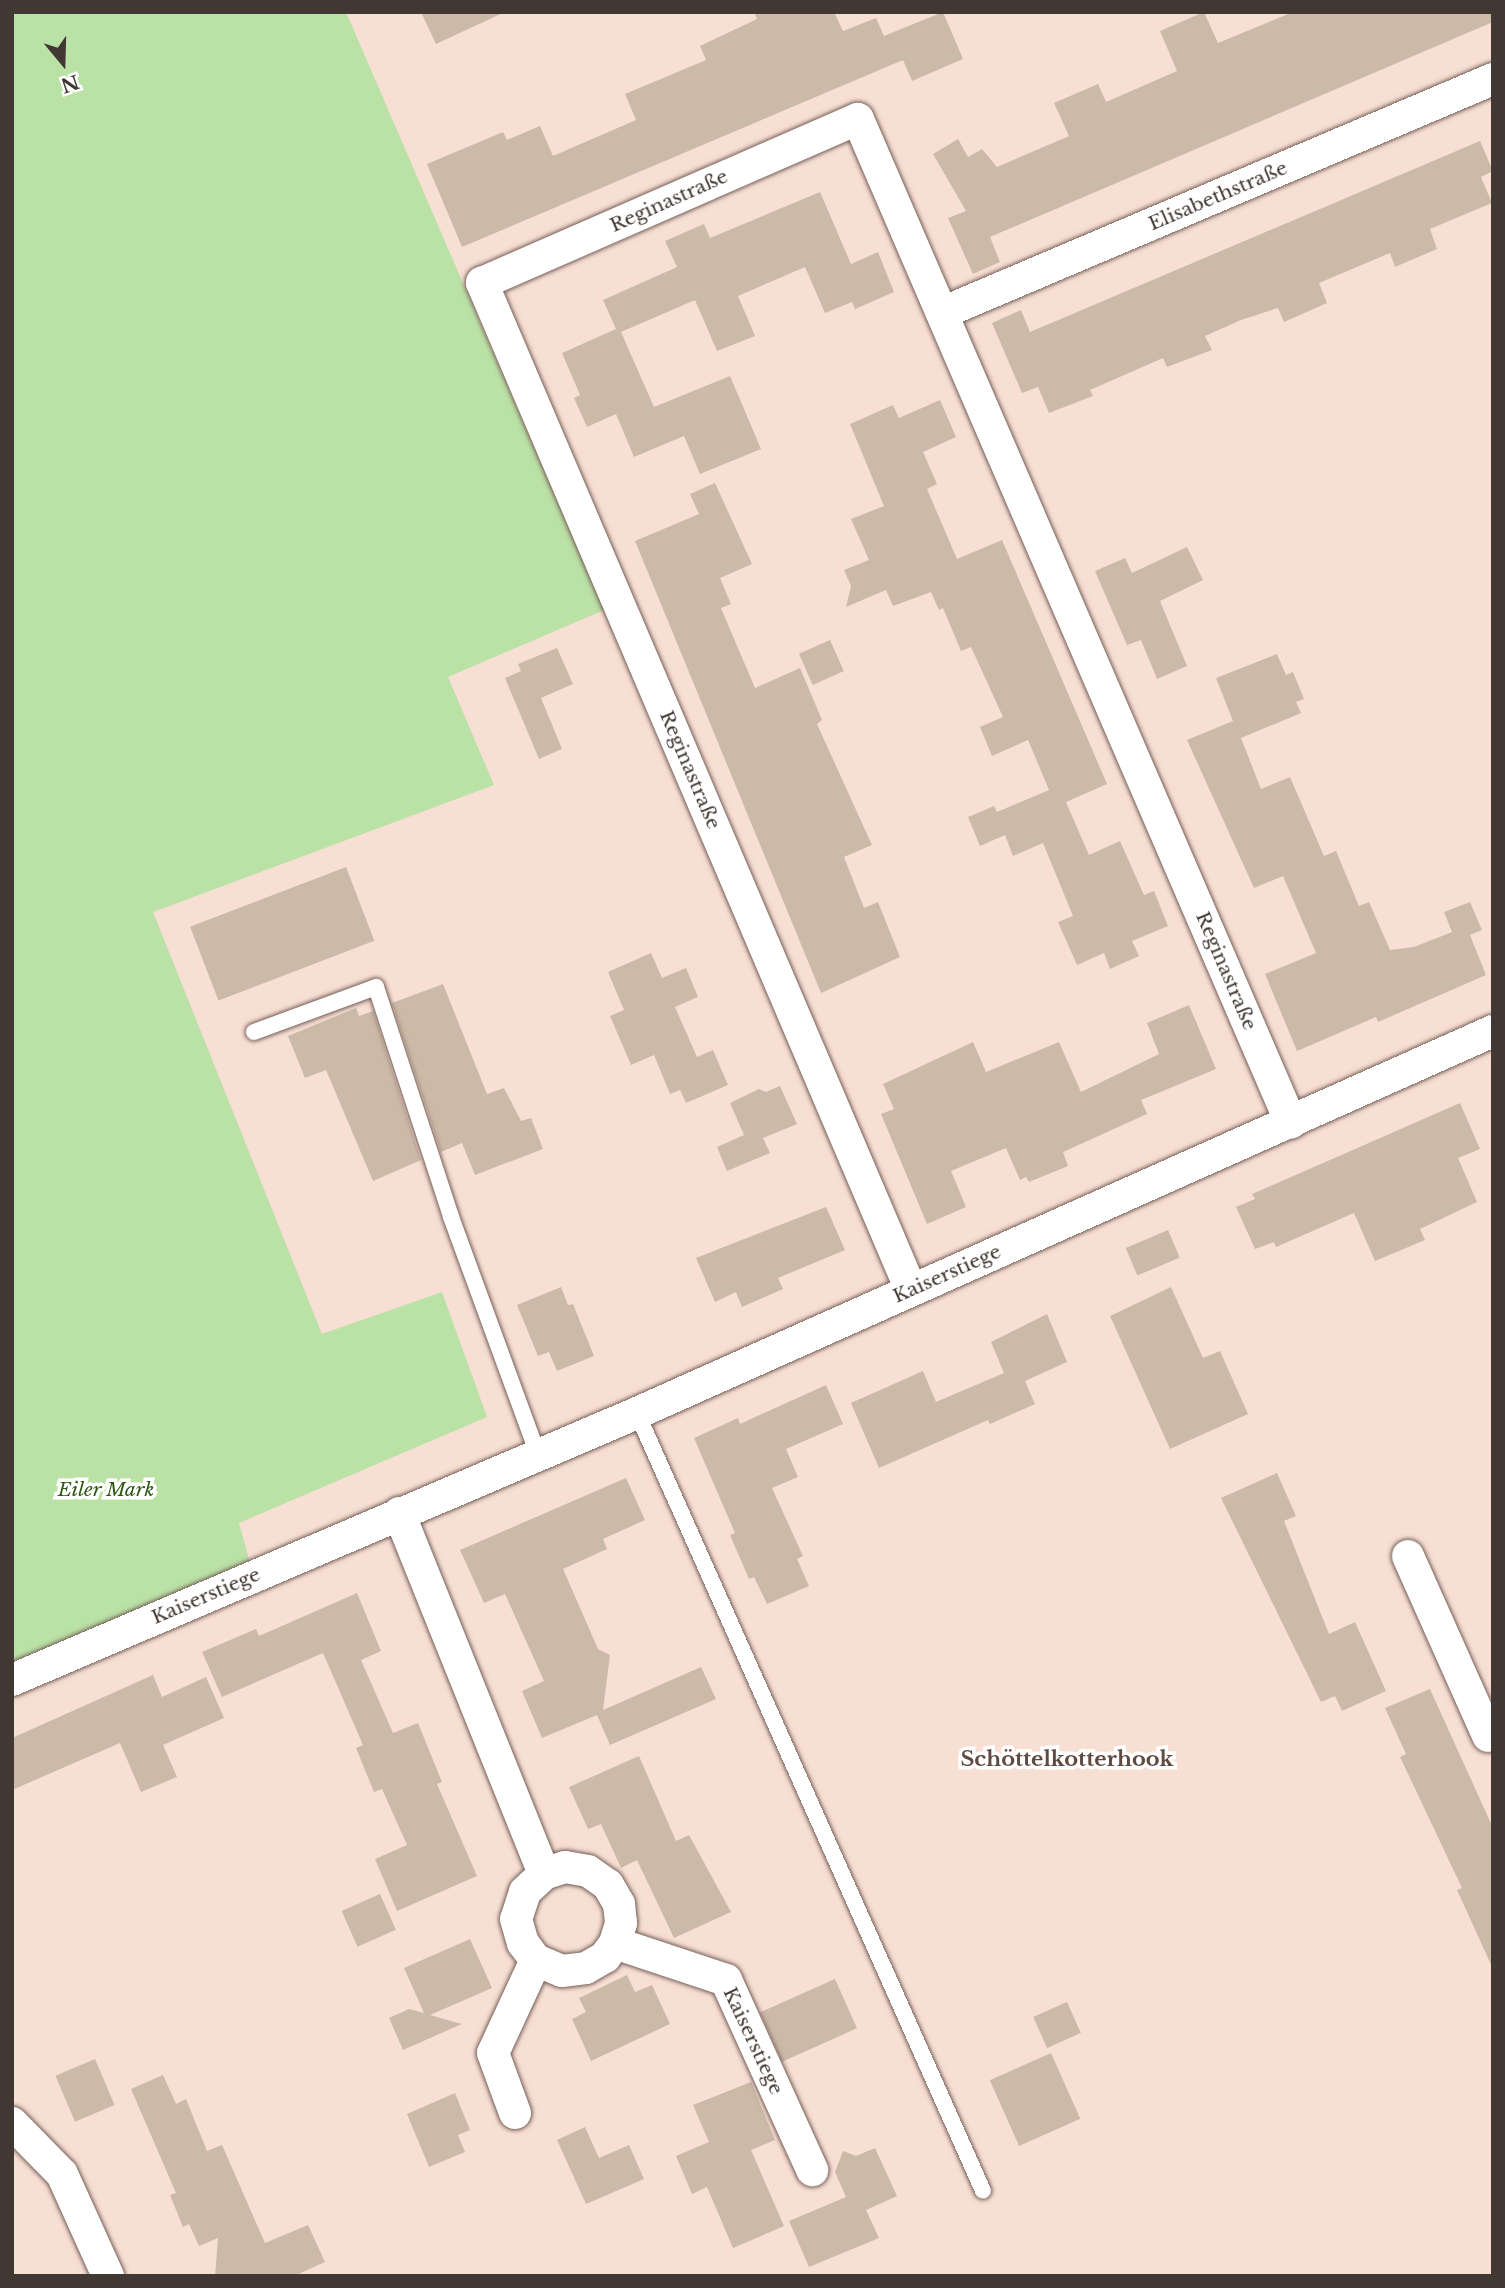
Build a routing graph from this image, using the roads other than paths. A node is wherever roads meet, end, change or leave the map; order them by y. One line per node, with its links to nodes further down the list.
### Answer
1 (1493, 79): 2 (street, Elisabethstraße)
2 (942, 313): 5 (street, Reginastraße); 6 (street, Reginastraße)
3 (1493, 1031): 5 (street, Kaiserstiege)
4 (254, 1032): 8 (lane)
5 (1292, 1123): 6 (street, Kaiserstiege)
6 (911, 1290): 7 (street, Kaiserstiege)
7 (637, 1413): 8 (street, Kaiserstiege); 19 (lane)
8 (538, 1455): 9 (street, Kaiserstiege)
9 (399, 1513): 11 (street, Kaiserstiege); 13 (street)
10 (1408, 1556): 12 (street)
11 (12, 1680)
12 (1491, 1739)
13 (544, 1874): 14 (street); 15 (street)
14 (615, 1943): 15 (street); 18 (street, Kaiserstiege)
15 (536, 1960): 16 (street)
16 (515, 2113)
17 (12, 2123): 20 (street)
18 (812, 2170)
19 (983, 2191)
20 (108, 2276)

